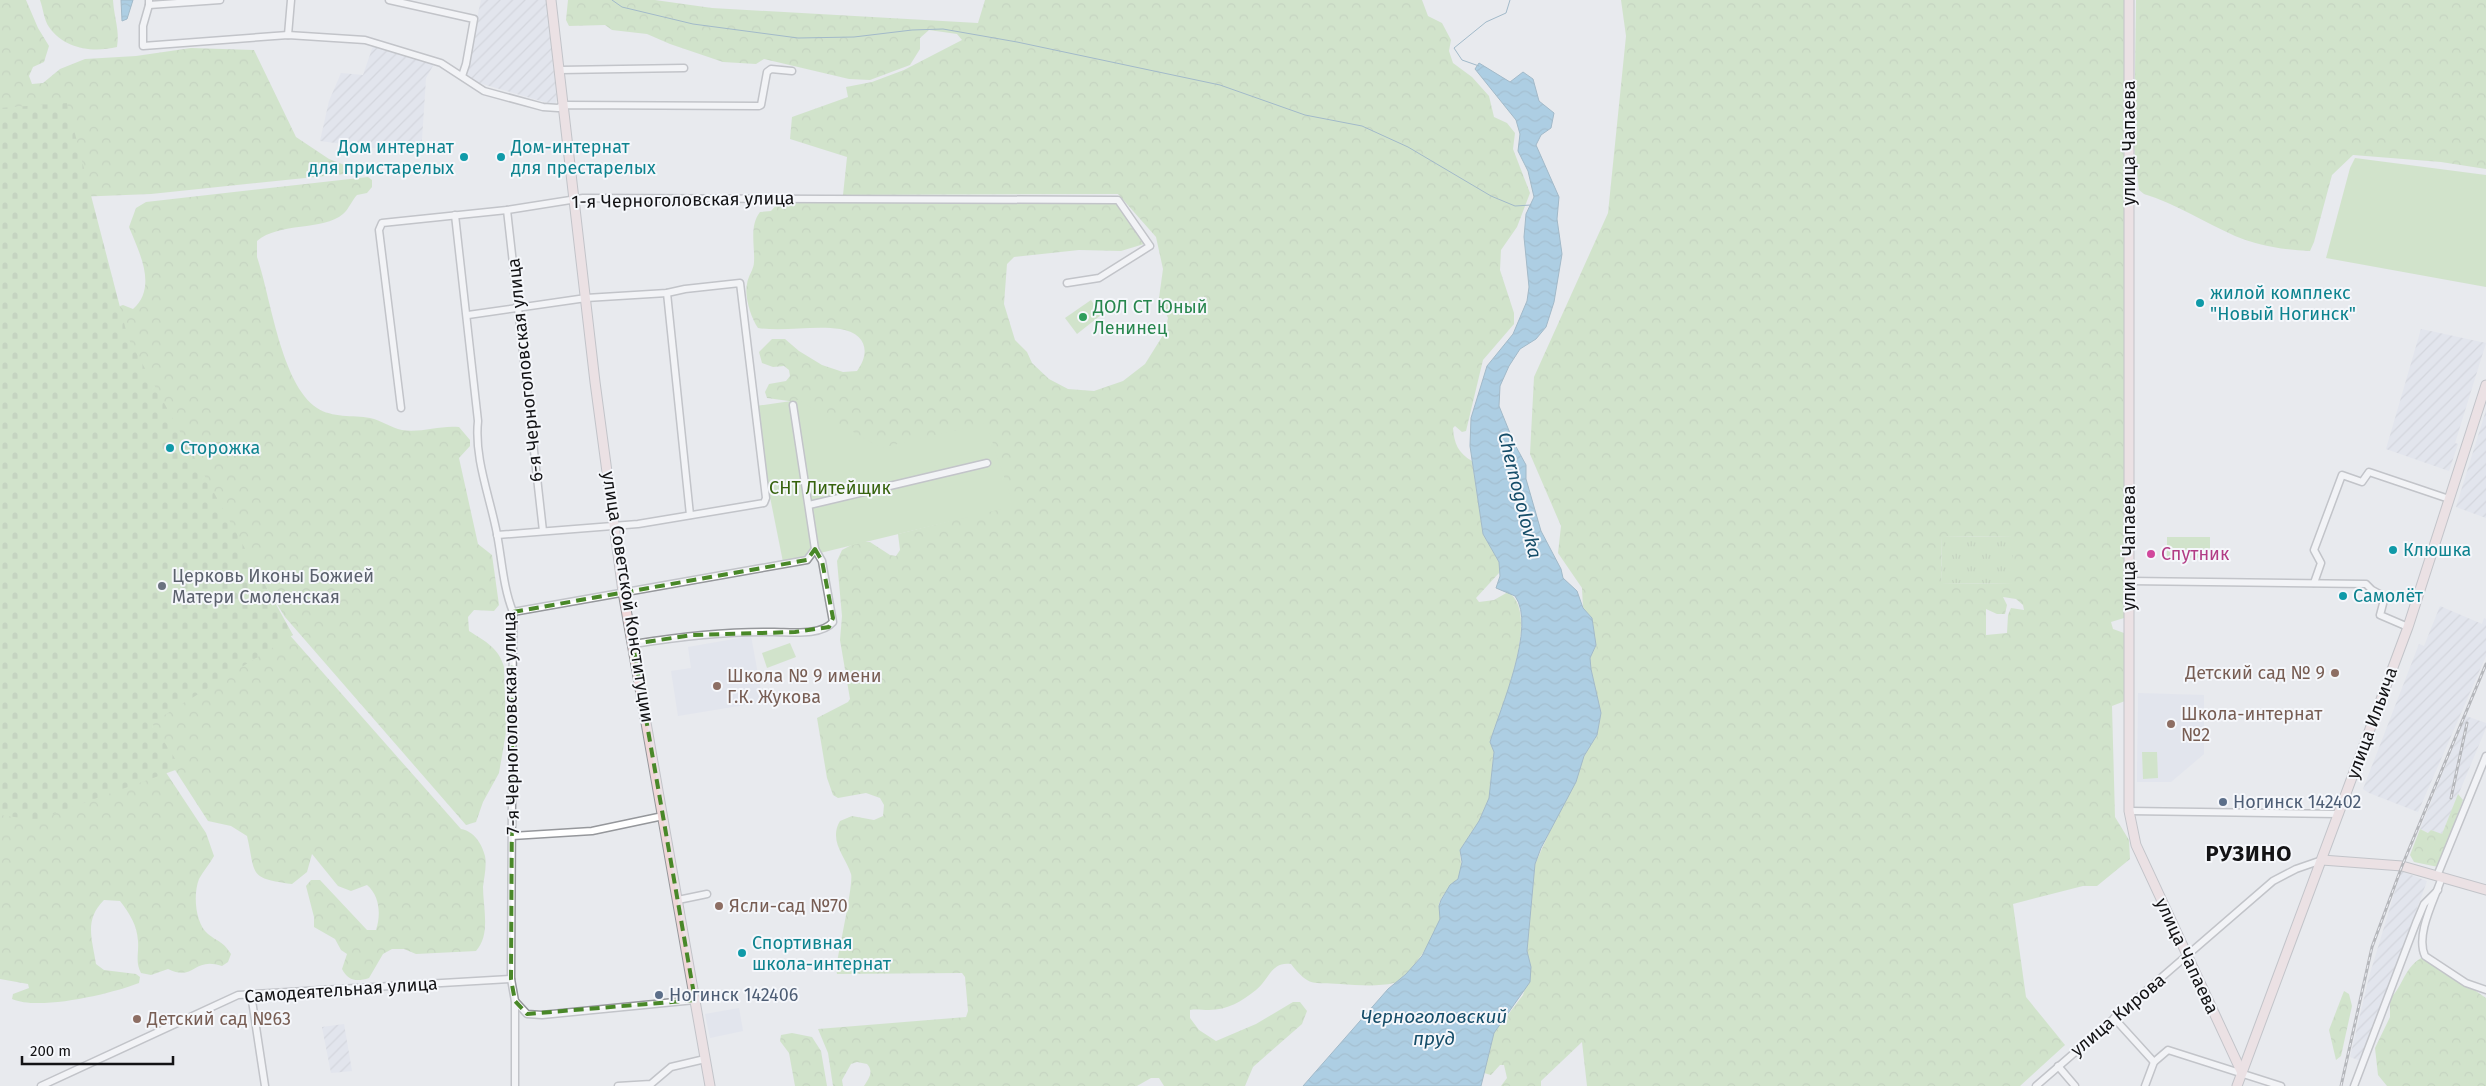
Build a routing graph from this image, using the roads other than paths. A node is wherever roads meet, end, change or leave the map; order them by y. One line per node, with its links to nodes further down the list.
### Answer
1 (220, 0): 6 (street)
2 (291, 0): 7 (street)
3 (389, 0): 11 (street)
4 (551, 0): 9 (street, улица Советской Конституции)
5 (2129, 0): 34 (street, улица Чапаева)
6 (149, 2): 7 (street)
7 (288, 35): 11 (street)
8 (684, 68): 9 (street)
9 (560, 70): 12 (street, улица Советской Конституции)
10 (792, 71): 12 (street)
11 (462, 76): 12 (street)
12 (564, 105): 15 (street, улица Советской Конституции)
13 (749, 190): 14 (street)
14 (747, 197): 15 (street, 1-я Черноголовская улица); 18 (street, 1-я Черноголовская улица)
15 (574, 200): 16 (street, 1-я Черноголовская улица); 20 (street, улица Советской Конституции)
16 (507, 210): 17 (street, 1-я Черноголовская улица); 21 (street, 6-я Черноголовская улица)
17 (455, 215): 22 (street, 7-я Черноголовская улица); 25 (street, 1-я Черноголовская улица)
18 (1067, 283)
19 (667, 293): 20 (street); 29 (street); 29 (street)
20 (586, 298): 21 (street); 30 (street, улица Советской Конституции)
21 (517, 309): 22 (street); 31 (street, 6-я Черноголовская улица)
22 (468, 316): 32 (street, 7-я Черноголовская улица)
23 (2486, 384): 27 (street, улица Ильича)
24 (793, 405): 28 (street)
25 (401, 408)
26 (987, 463): 28 (street)
27 (2449, 499): 35 (street); 38 (street, улица Ильича)
28 (808, 505): 33 (street)
29 (690, 515): 30 (street)
30 (615, 526): 31 (street); 36 (street, улица Советской Конституции)
31 (543, 531): 32 (street)
32 (497, 535): 37 (street, 7-я Черноголовская улица)
33 (815, 549): 36 (street); 39 (street)
34 (2129, 581): 35 (street); 41 (street, улица Чапаева)
35 (2314, 583): 38 (street)
36 (623, 592): 37 (street); 39 (street, улица Советской Конституции)
37 (513, 612): 44 (street, 7-я Черноголовская улица)
38 (2408, 627): 42 (street, улица Ильича)
39 (633, 644): 43 (street, улица Советской Конституции)
40 (2486, 756): 46 (street)
41 (2129, 811): 42 (street); 51 (street, улица Чапаева)
42 (2339, 814): 45 (street, улица Ильича)
43 (663, 816): 44 (street); 50 (street, улица Советской Конституции)
44 (512, 836): 52 (street, 7-я Черноголовская улица)
45 (2322, 860): 46 (street); 51 (street, улица Кирова); 61 (street, улица Ильича)
46 (2439, 876): 47 (street); 48 (street)
47 (2438, 890): 53 (street); 73 (street)
48 (2486, 890)
49 (707, 894): 50 (street)
50 (678, 900): 55 (street, улица Советской Конституции)
51 (2187, 956): 57 (street, улица Кирова); 61 (street, улица Чапаева)
52 (511, 979): 54 (street, Самодеятельная улица); 56 (street, 7-я Черноголовская улица)
53 (2486, 990)
54 (251, 994): 62 (street, Самодеятельная улица); 63 (street)
55 (696, 1000): 56 (street); 58 (street, улица Советской Конституции)
56 (515, 1001): 64 (street, 7-я Черноголовская улица)
57 (2114, 1018): 59 (street); 60 (street, улица Кирова)
58 (705, 1059): 66 (street); 67 (street, улица Советской Конституции)
59 (2154, 1062): 61 (street); 70 (street)
60 (2058, 1066): 68 (street, улица Кирова); 69 (street)
61 (2242, 1072): 71 (street, улица Ильича); 72 (street)
62 (40, 1086)
63 (264, 1086)
64 (515, 1086)
65 (618, 1086): 66 (street)
66 (624, 1086)
67 (710, 1086)
68 (2036, 1086)
69 (2075, 1086)
70 (2145, 1086)
71 (2237, 1086)
72 (2281, 1086)
73 (2354, 1086)

